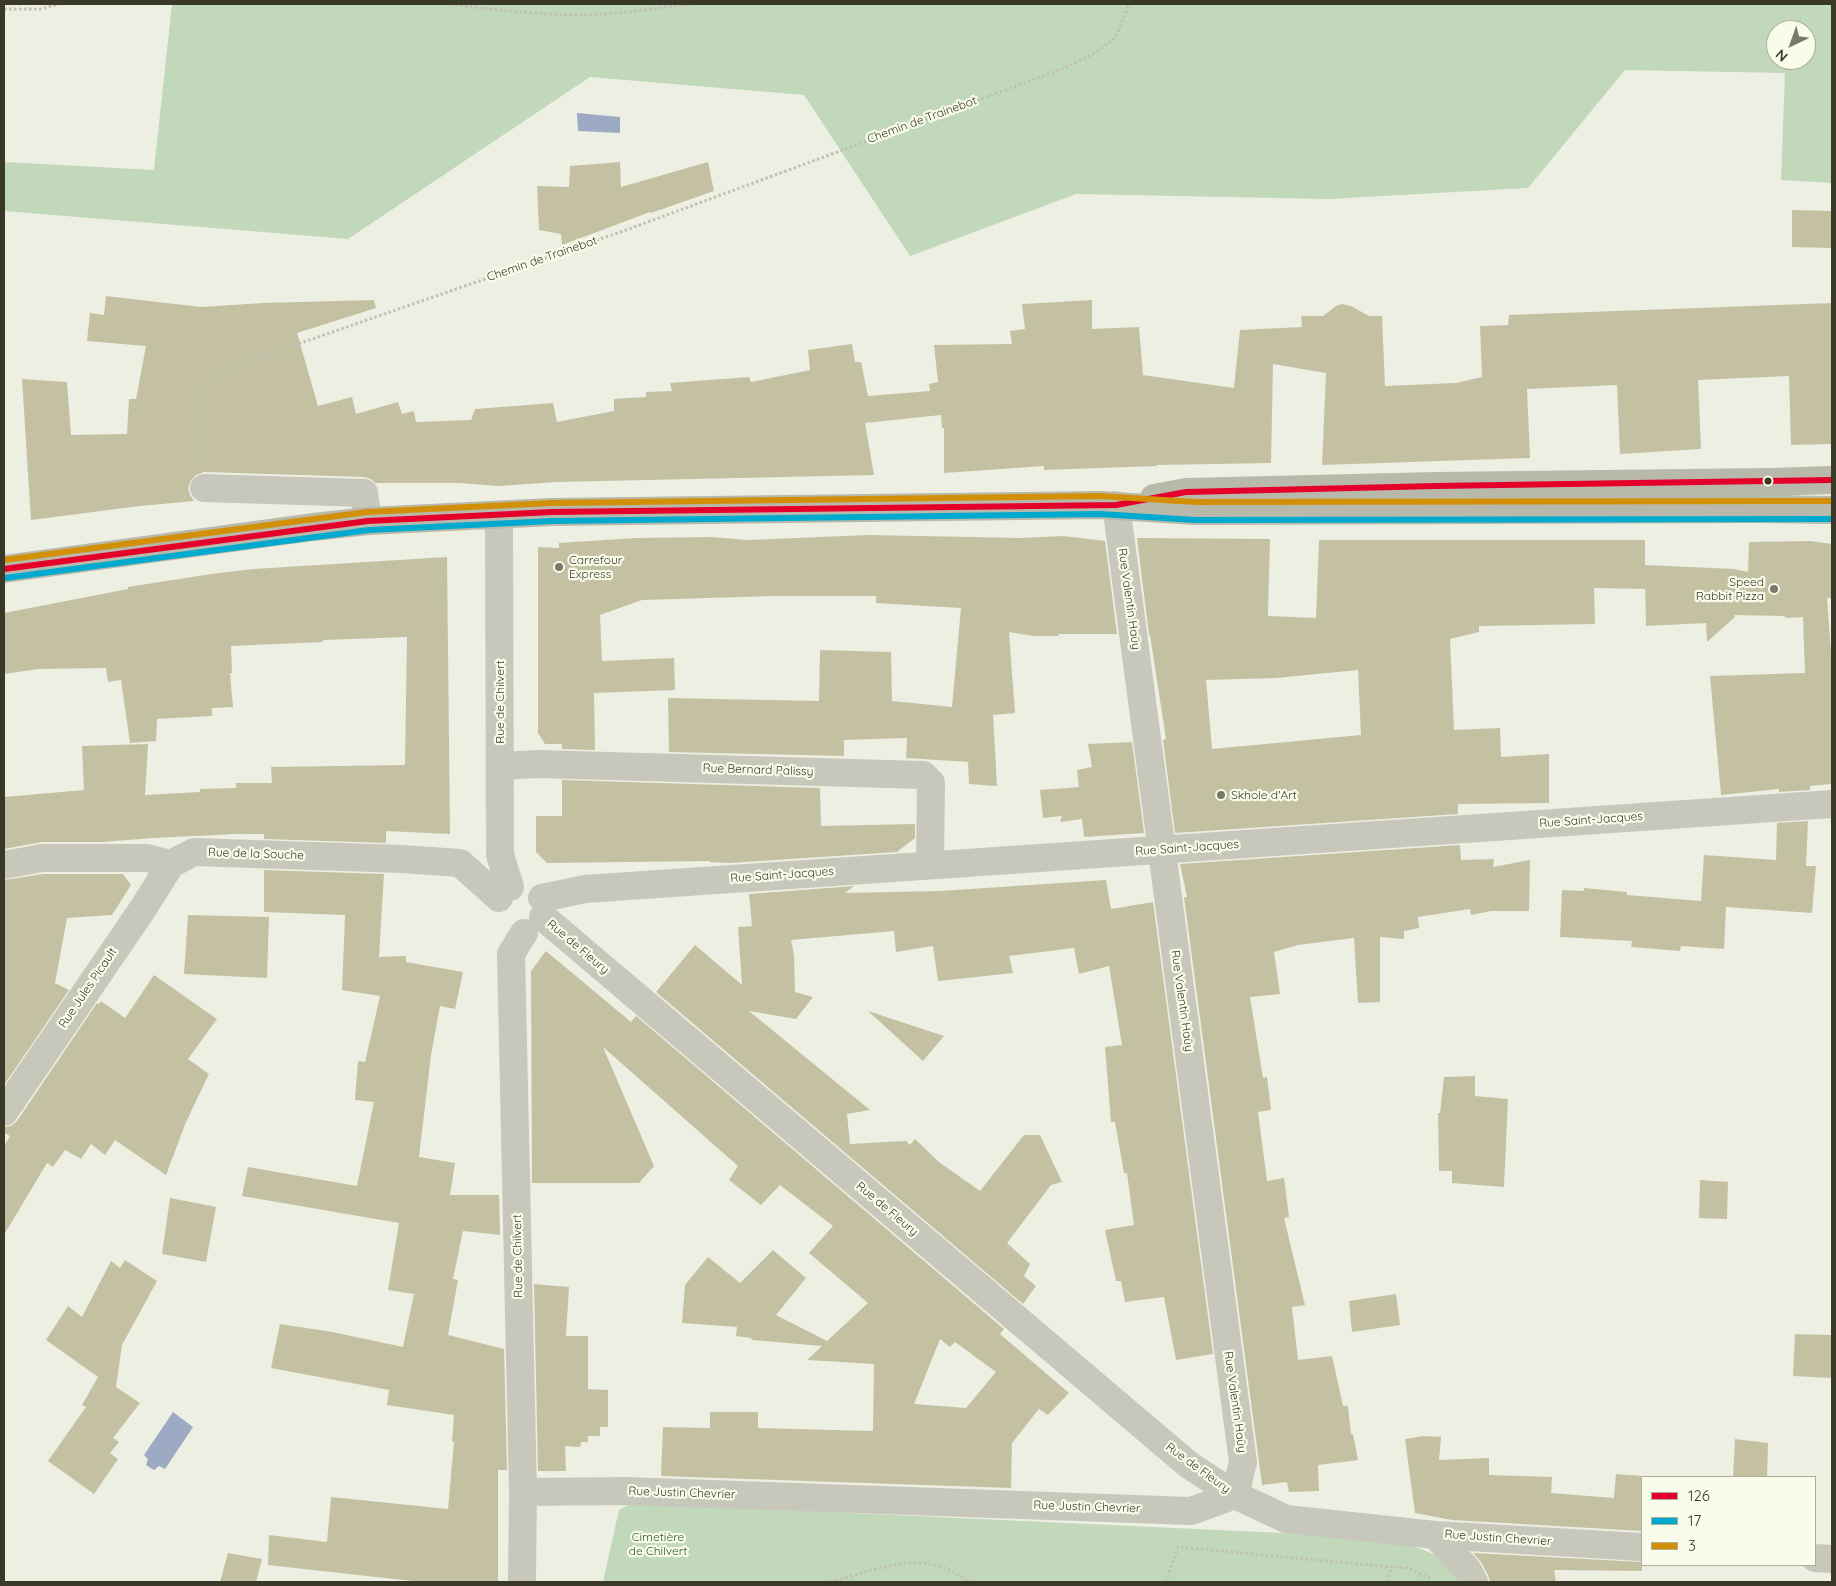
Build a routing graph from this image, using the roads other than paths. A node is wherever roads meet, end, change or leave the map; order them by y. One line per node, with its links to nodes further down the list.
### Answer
1 (1832, 480): 3 (main road)
2 (204, 488): 6 (street)
3 (1116, 505): 4 (main road); 5 (main road); 10 (street, Rue Valentin Haüy)
4 (1832, 510)
5 (499, 515): 6 (main road); 8 (street, Rue de Chilvert)
6 (368, 521): 7 (main road)
7 (4, 569)
8 (500, 766): 13 (street, Rue Bernard Palissy); 14 (street, Rue de Chilvert)
9 (1832, 804): 10 (street, Rue Saint-Jacques)
10 (1162, 850): 13 (street, Rue Saint-Jacques); 17 (street, Rue Valentin Haüy)
11 (171, 864): 12 (street); 14 (street, Rue de la Souche); 15 (street, Rue Jules Picault)
12 (4, 865)
13 (930, 865): 14 (street, Rue Saint-Jacques)
14 (517, 911): 16 (street, Rue de Chilvert); 17 (street, Rue de Fleury)
15 (4, 1112)
16 (522, 1492): 17 (street, Rue Justin Chevrier); 22 (street, Rue de Chilvert)
17 (1235, 1495): 18 (street, Rue Justin Chevrier)
18 (1435, 1535): 19 (street, Rue Justin Chevrier); 23 (street)
19 (1641, 1547)
20 (1816, 1558): 21 (street)
21 (1832, 1559)
22 (522, 1582)
23 (1474, 1582)

